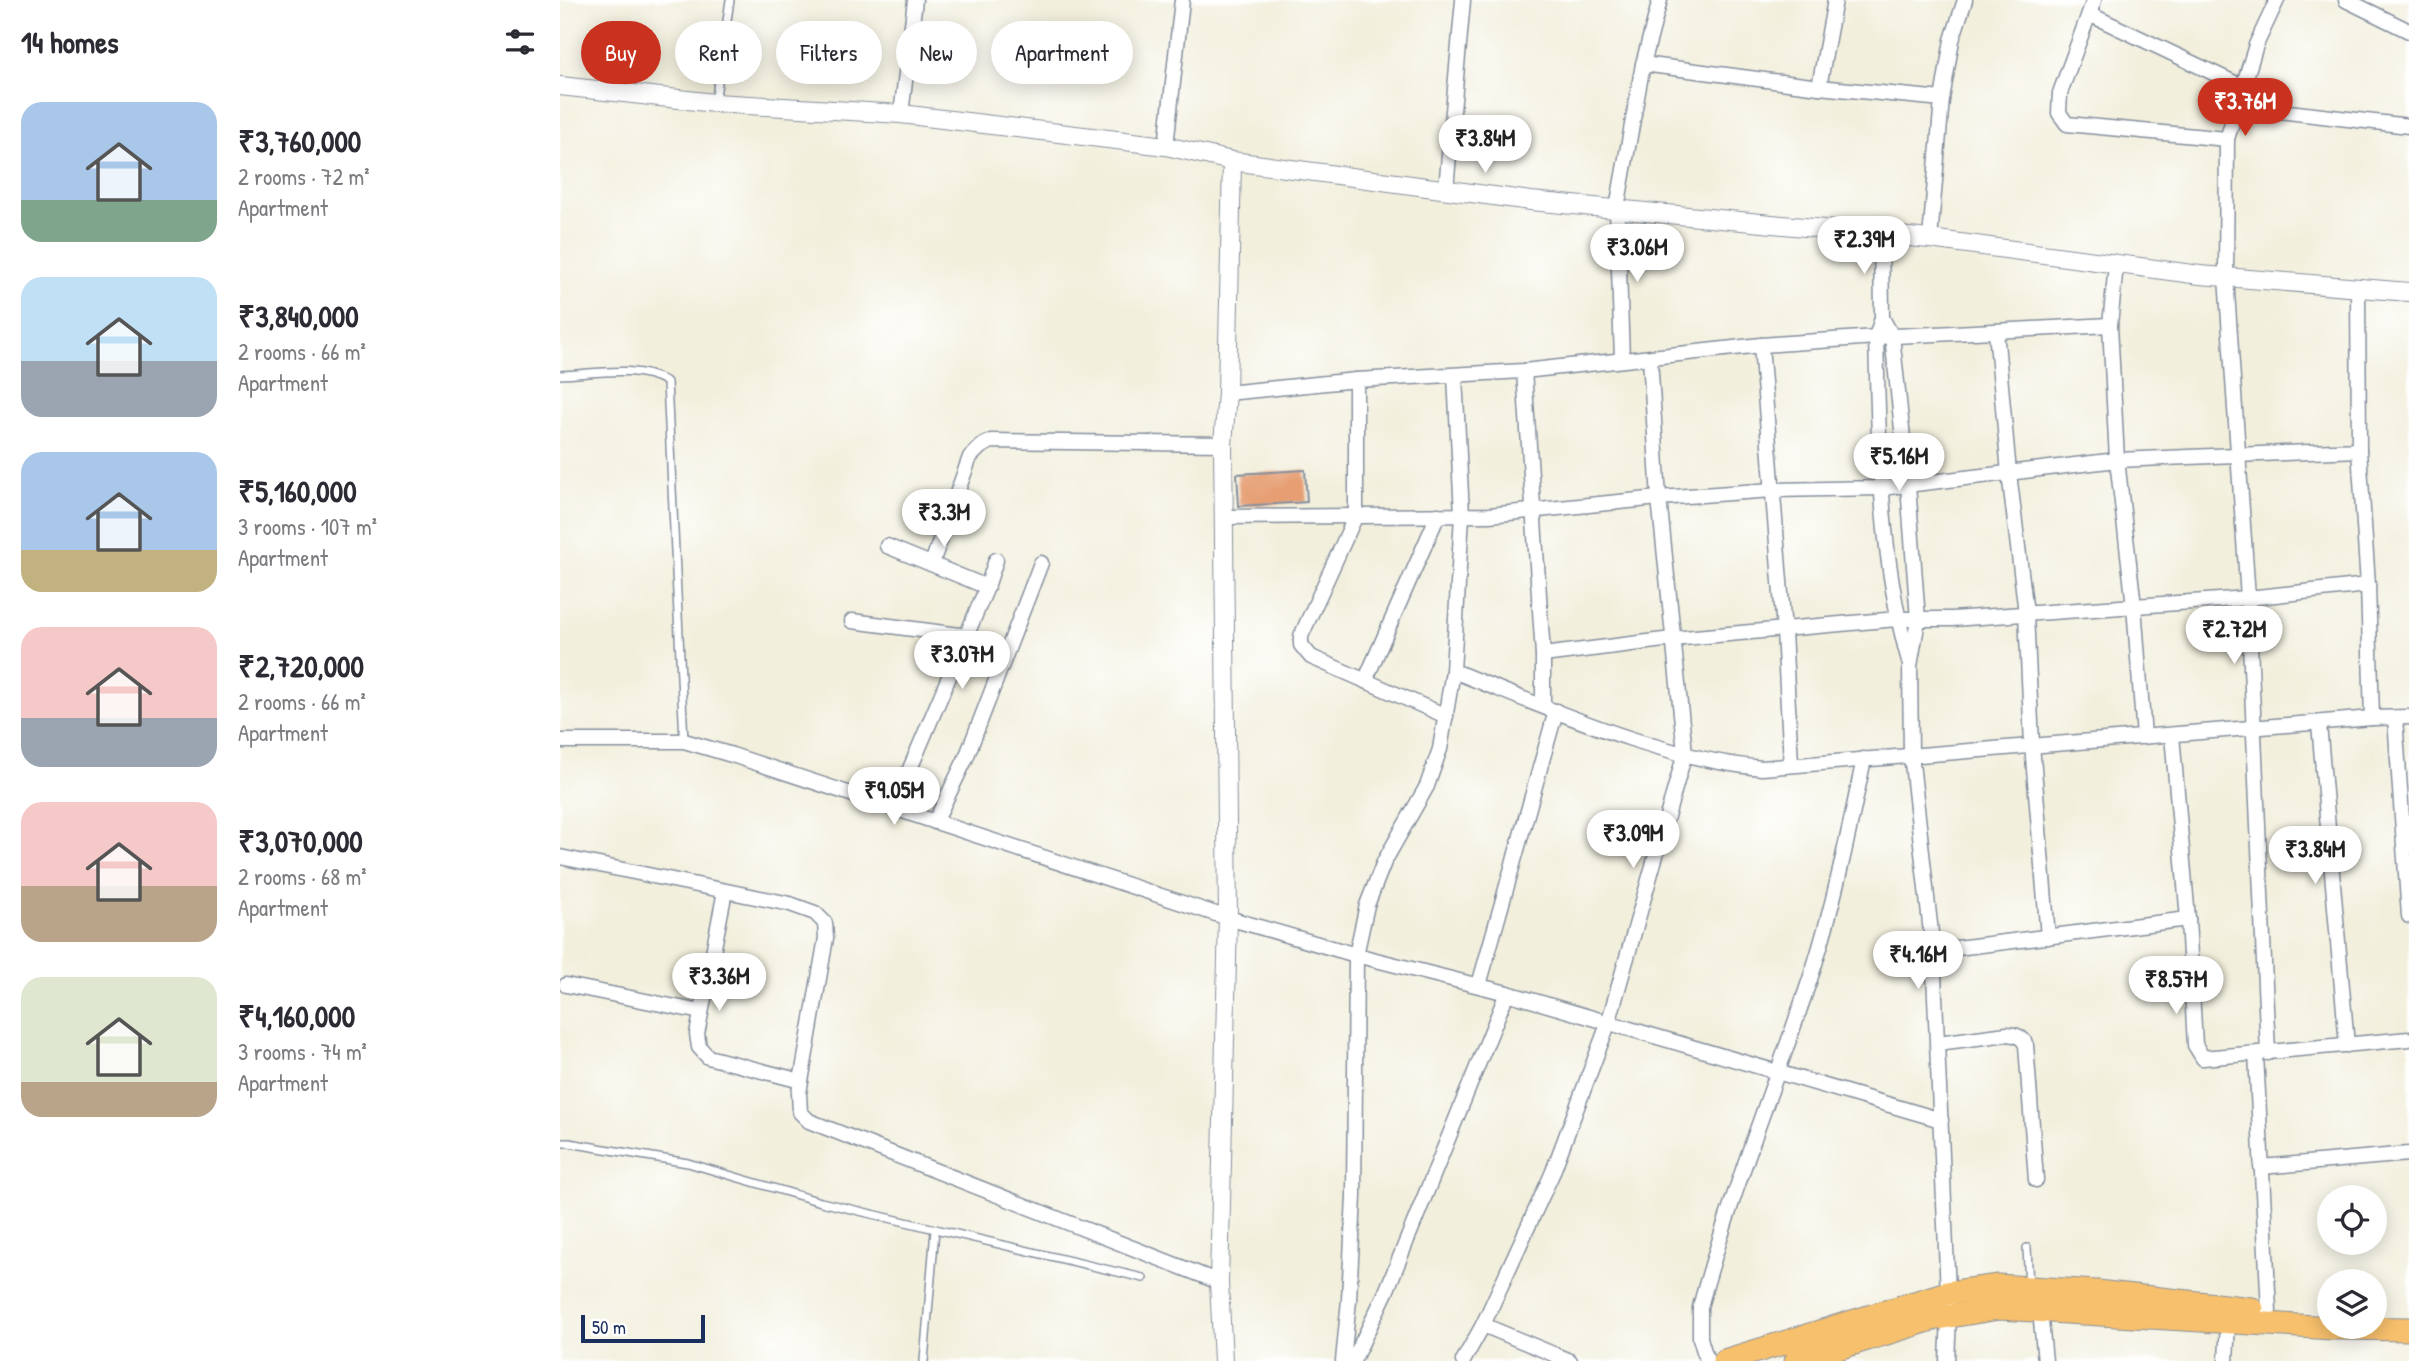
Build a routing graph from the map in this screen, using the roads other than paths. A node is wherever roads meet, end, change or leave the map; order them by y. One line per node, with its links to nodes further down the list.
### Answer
1 (730, 0): 18 (lane)
2 (915, 0): 20 (street)
3 (1182, 0): 23 (street)
4 (1463, 0): 25 (street)
5 (1660, 0): 13 (street)
6 (1835, 0): 15 (street)
7 (1965, 0): 17 (street)
8 (2094, 0): 11 (street)
9 (2277, 0): 16 (street)
10 (2346, 0): 12 (street)
11 (2089, 14): 16 (street); 22 (street)
12 (2409, 31)
13 (1643, 64): 15 (street); 26 (street)
14 (560, 86): 18 (street)
15 (1819, 87): 17 (street)
16 (2242, 87): 19 (street)
17 (1942, 99): 28 (street)
18 (715, 103): 20 (street)
19 (2236, 106): 21 (street); 22 (street)
20 (901, 114): 23 (street)
21 (2409, 126)
22 (2227, 139): 30 (street)
23 (1166, 146): 24 (street)
24 (1232, 161): 25 (street); 45 (street)
25 (1446, 189): 26 (street)
26 (1617, 208): 27 (street); 40 (street)
27 (1881, 234): 28 (street); 33 (street)
28 (1930, 240): 29 (street)
29 (2116, 265): 30 (street); 34 (street)
30 (2226, 277): 31 (street); 48 (street)
31 (2358, 289): 32 (street); 47 (street)
32 (2409, 292)
33 (1882, 318): 36 (street); 37 (street)
34 (2110, 325): 35 (street); 49 (street)
35 (1996, 331): 36 (street); 50 (street)
36 (1892, 336): 37 (street); 51 (street)
37 (1876, 337): 38 (street); 52 (street)
38 (1761, 345): 39 (street); 53 (street)
39 (1650, 358): 40 (street); 54 (street)
40 (1622, 360): 41 (street)
41 (1524, 371): 43 (street); 55 (street)
42 (560, 375): 88 (lane)
43 (1455, 376): 44 (street); 58 (street)
44 (1356, 380): 45 (street); 56 (street)
45 (1227, 393): 46 (street)
46 (1223, 444): 59 (street); 62 (street)
47 (2359, 450): 48 (street); 64 (street)
48 (2237, 455): 49 (street); 66 (street)
49 (2117, 460): 50 (street); 67 (street)
50 (2009, 473): 51 (street); 68 (street)
51 (1908, 485): 52 (street); 70 (street)
52 (1881, 488): 53 (street); 69 (street)
53 (1773, 490): 54 (street); 72 (street)
54 (1659, 498): 55 (street); 74 (street)
55 (1532, 511): 58 (street); 75 (street)
56 (1356, 515): 57 (street); 59 (street); 78 (street)
57 (1438, 515): 58 (street); 78 (street)
58 (1462, 515): 77 (street)
59 (1223, 517): 99 (street)
60 (887, 546): 62 (street)
61 (996, 560): 65 (street)
62 (932, 563): 65 (street)
63 (1041, 563): 95 (street)
64 (2368, 585): 66 (street); 82 (street)
65 (987, 587): 73 (street)
66 (2248, 598): 67 (street); 84 (street)
67 (2134, 606): 68 (street); 86 (street)
68 (2026, 613): 70 (street); 89 (street)
69 (1897, 620): 70 (street); 72 (street); 76 (street)
70 (1918, 620): 76 (street)
71 (852, 621): 73 (street)
72 (1784, 631): 74 (street); 93 (street)
73 (967, 636): 94 (street)
74 (1672, 639): 75 (street); 90 (street)
75 (1543, 654): 79 (street)
76 (1910, 666): 91 (street)
77 (1453, 671): 79 (street); 80 (street)
78 (1365, 681): 80 (street)
79 (1550, 709): 90 (street); 105 (street)
80 (1447, 716): 103 (street)
81 (2402, 717): 82 (street); 98 (street)
82 (2372, 718): 83 (street)
83 (2319, 724): 84 (street); 111 (street)
84 (2254, 729): 85 (street); 112 (street)
85 (2172, 735): 86 (street); 100 (street)
86 (2144, 737): 89 (street)
87 (560, 741): 88 (street)
88 (684, 741): 94 (street)
89 (2032, 745): 91 (street); 101 (street)
90 (1685, 753): 93 (street); 108 (street)
91 (1911, 754): 92 (street); 102 (street)
92 (1864, 759): 93 (street); 113 (street)
93 (1791, 764)
94 (893, 808): 95 (street)
95 (935, 822): 99 (street)
96 (560, 857): 97 (street)
97 (725, 891): 107 (street); 114 (street)
98 (2409, 916)
99 (1228, 918): 103 (street); 123 (street)
100 (2188, 919): 101 (street); 112 (street)
101 (2048, 937): 102 (street)
102 (1933, 951): 110 (street)
103 (1356, 955): 105 (street); 137 (street)
104 (566, 985): 107 (street)
105 (1479, 985): 106 (street)
106 (1507, 993): 108 (street); 138 (street)
107 (701, 1012): 114 (street)
108 (1608, 1024): 113 (street); 133 (street)
109 (2409, 1039): 111 (street)
110 (1938, 1042): 115 (street); 119 (street)
111 (2347, 1045): 112 (street)
112 (2262, 1054): 118 (street)
113 (1776, 1071): 115 (street); 141 (street)
114 (801, 1081): 123 (street)
115 (1941, 1120): 125 (street)
116 (560, 1143): 120 (lane)
117 (2409, 1154): 118 (street)
118 (2261, 1167): 127 (street)
119 (2036, 1180)
120 (935, 1230): 122 (lane); 135 (lane)
121 (2027, 1248): 124 (lane)
122 (1143, 1278)
123 (1219, 1282): 136 (street)
124 (2029, 1287): 125 (main road); 127 (main road)
125 (1947, 1293): 129 (street); 142 (main road)
126 (2040, 1311): 129 (main road); 132 (main road); 145 (street)
127 (2269, 1311): 131 (main road)
128 (2409, 1315): 130 (main road)
129 (1949, 1316): 143 (main road); 144 (street)
130 (2387, 1316)
131 (2317, 1317)
132 (2228, 1322): 134 (main road); 146 (street)
133 (1483, 1325): 139 (street); 140 (street)
134 (2409, 1329)
135 (924, 1361)
136 (1223, 1361)
137 (1343, 1361)
138 (1353, 1361)
139 (1463, 1361)
140 (1570, 1361)
141 (1707, 1361)
142 (1724, 1361)
143 (1796, 1361)
144 (1947, 1361)
145 (2045, 1361)
146 (2226, 1361)

